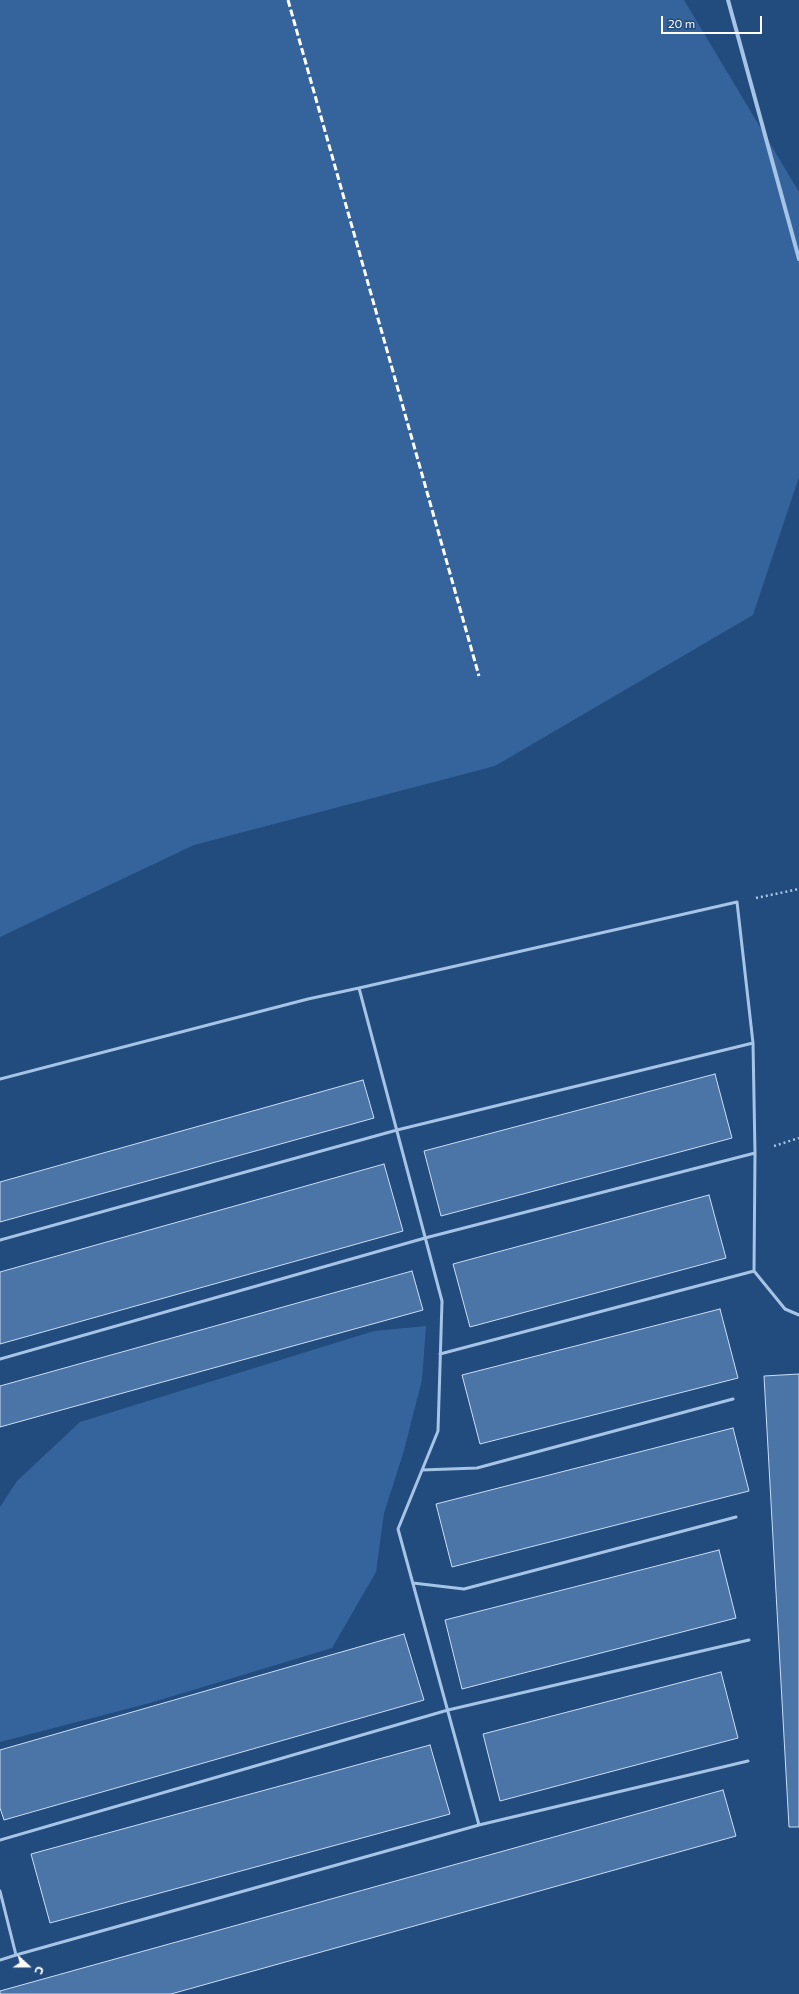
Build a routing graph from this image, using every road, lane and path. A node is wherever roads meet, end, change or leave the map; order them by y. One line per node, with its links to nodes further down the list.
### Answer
1 (728, 0): 2 (street)
2 (799, 260)
3 (799, 889): 4 (path)
4 (737, 902): 5 (lane); 6 (lane)
5 (359, 988): 7 (lane); 8 (lane)
6 (753, 1043): 8 (lane); 10 (lane)
7 (0, 1080)
8 (397, 1130): 11 (lane); 12 (lane)
9 (799, 1138): 10 (path)
10 (755, 1153): 11 (lane); 13 (lane)
11 (425, 1238): 15 (lane); 16 (lane)
12 (0, 1240)
13 (754, 1271): 14 (lane); 15 (lane)
14 (799, 1315)
15 (440, 1354): 18 (lane)
16 (0, 1359)
17 (733, 1399): 18 (lane)
18 (422, 1470): 20 (lane)
19 (736, 1517): 20 (lane)
20 (413, 1583): 22 (lane)
21 (749, 1640): 22 (lane)
22 (448, 1710): 24 (lane); 25 (lane)
23 (748, 1761): 24 (lane)
24 (479, 1825): 27 (lane)
25 (0, 1840)
26 (0, 1891): 27 (lane)
27 (16, 1955): 28 (lane)
28 (0, 1960)

